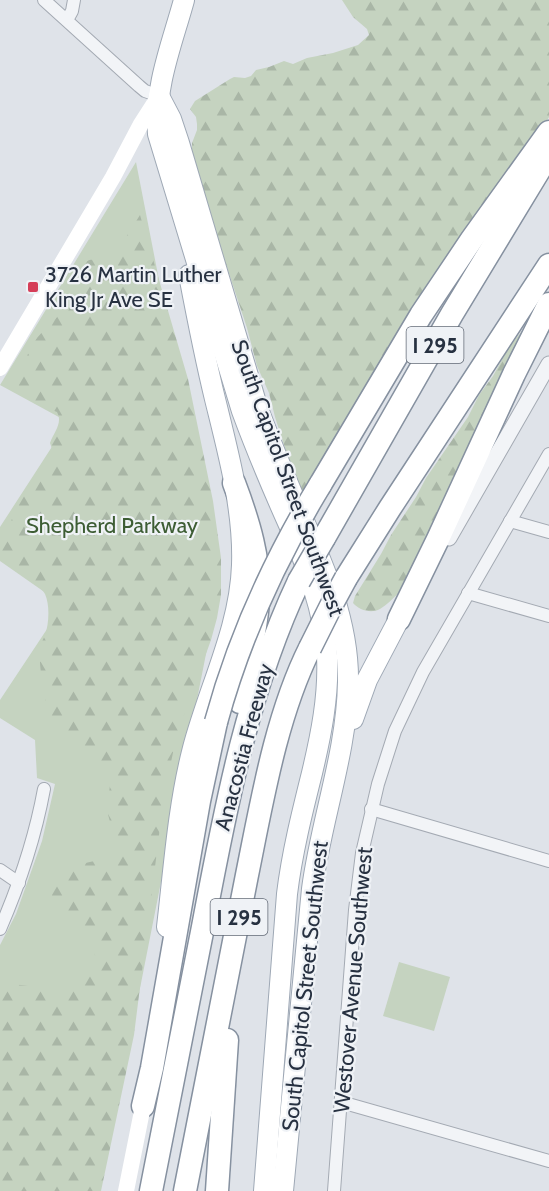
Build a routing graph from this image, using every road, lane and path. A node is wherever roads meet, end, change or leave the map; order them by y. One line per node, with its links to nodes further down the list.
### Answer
1 (44, 0): 4 (street)
2 (74, 0): 4 (street)
3 (184, 0): 5 (main road)
4 (67, 20): 5 (street)
5 (159, 96): 8 (main road); 12 (main road); 20 (main road, South Capitol Street Southwest)
6 (549, 132): 30 (highway, bridge)
7 (549, 154): 25 (highway, Anacostia Freeway / I 295, bridge)
8 (176, 196): 14 (main road); 36 (main road)
9 (549, 265): 27 (highway, Anacostia Freeway / I 295, bridge)
10 (549, 304): 19 (highway)
11 (549, 364): 19 (street)
12 (0, 368)
13 (549, 454): 15 (street, Westover Avenue Southwest)
14 (234, 483): 25 (highway); 30 (main road)
15 (510, 520): 16 (street); 17 (street, Westover Avenue Southwest)
16 (549, 532)
17 (468, 593): 18 (street); 22 (street, Westover Avenue Southwest)
18 (549, 616)
19 (399, 619): 20 (main road)
20 (335, 779): 37 (main road, South Capitol Street Southwest)
21 (44, 789): 26 (street)
22 (371, 809): 23 (street); 29 (street, Westover Avenue Southwest)
23 (549, 861)
24 (0, 870): 26 (street)
25 (213, 875): 33 (highway, Anacostia Freeway / I 295)
26 (19, 883): 28 (street)
27 (241, 908): 34 (highway, Anacostia Freeway / I 295); 35 (highway)
28 (0, 929)
29 (341, 1102): 31 (street); 38 (street, Westover Avenue Southwest)
30 (143, 1106): 32 (main road)
31 (549, 1161)
32 (126, 1191)
33 (151, 1191)
34 (185, 1191)
35 (217, 1191)
36 (264, 1191)
37 (283, 1191)
38 (334, 1191)

